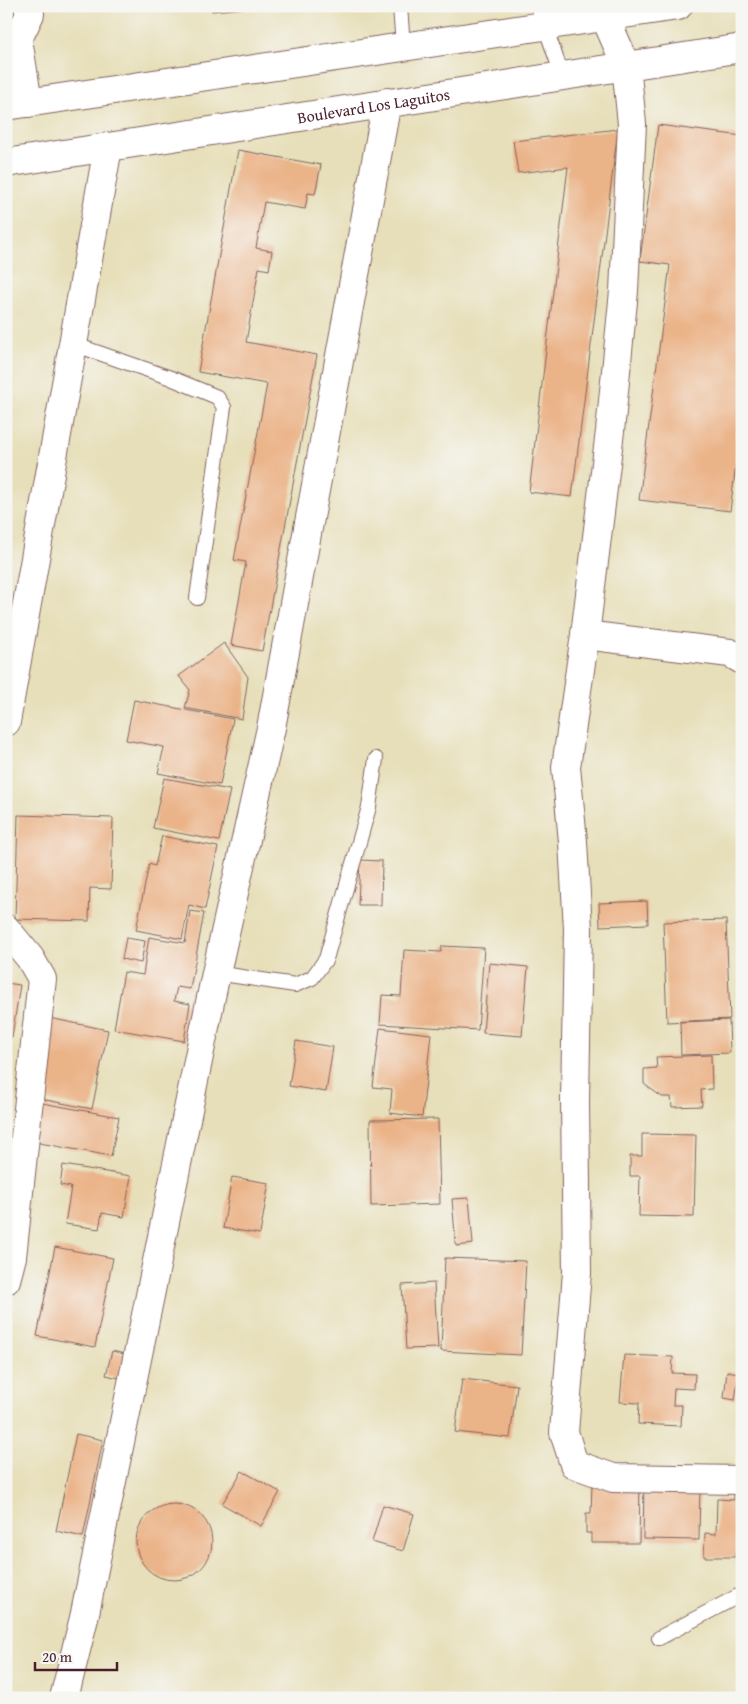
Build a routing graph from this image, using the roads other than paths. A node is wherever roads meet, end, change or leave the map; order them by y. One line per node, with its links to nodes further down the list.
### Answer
1 (28, 6): 6 (street)
2 (400, 6): 7 (lane)
3 (678, 6): 4 (street)
4 (604, 12): 5 (street); 9 (street)
5 (541, 16): 7 (street); 10 (lane)
6 (12, 33): 12 (street)
7 (403, 47): 12 (street)
8 (742, 48): 9 (street, Boulevard Los Laguitos)
9 (626, 65): 10 (street, Boulevard Los Laguitos); 17 (street)
10 (562, 75): 11 (street, Boulevard Los Laguitos)
11 (387, 102): 13 (street, Boulevard Los Laguitos); 22 (street)
12 (17, 104)
13 (108, 147): 14 (street, Boulevard Los Laguitos); 15 (street)
14 (6, 163)
15 (73, 344): 16 (lane); 19 (street)
16 (197, 598)
17 (585, 635): 18 (street); 24 (street)
18 (738, 653)
19 (6, 722)
20 (376, 759): 22 (lane)
21 (6, 929): 23 (street)
22 (216, 973): 27 (street)
23 (6, 1280)
24 (742, 1480)
25 (742, 1594): 26 (lane)
26 (659, 1638)
27 (64, 1698)

